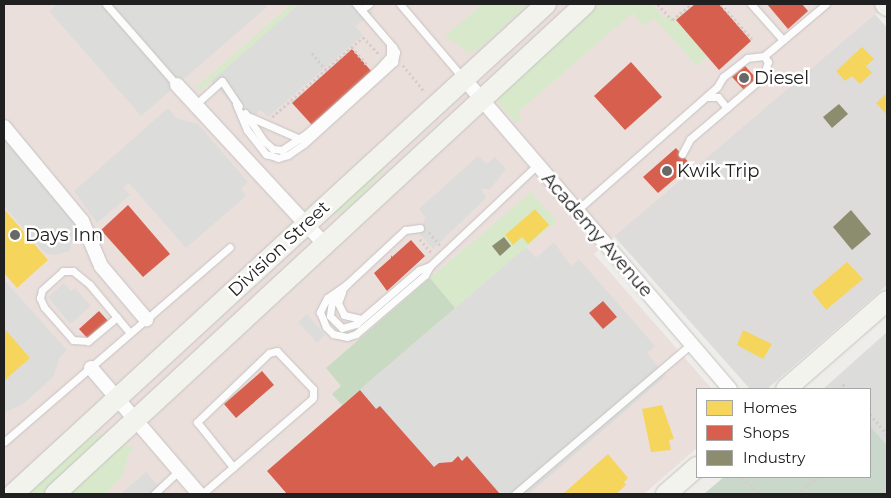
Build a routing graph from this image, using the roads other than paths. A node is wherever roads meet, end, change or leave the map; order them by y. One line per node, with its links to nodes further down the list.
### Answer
1 (106, 4): 14 (lane)
2 (356, 4): 9 (lane)
3 (369, 4): 9 (lane)
4 (400, 4): 13 (lane)
5 (546, 4): 13 (main road, Division Street)
6 (585, 4): 16 (main road, Division Street)
7 (751, 4): 10 (lane)
8 (823, 5): 10 (lane)
9 (361, 10): 11 (lane)
10 (783, 40): 12 (lane)
11 (389, 42): 17 (lane); 22 (lane)
12 (764, 56): 15 (lane); 19 (lane)
13 (465, 80): 16 (street, Academy Avenue); 26 (main road, Division Street)
14 (178, 85): 18 (street)
15 (707, 97): 19 (lane); 25 (lane)
16 (480, 99): 24 (street, Academy Avenue); 28 (main road, Division Street)
17 (236, 104): 18 (lane); 20 (lane)
18 (195, 105): 26 (street)
19 (727, 108): 23 (lane)
20 (245, 113): 22 (lane); 22 (lane)
21 (4, 128): 34 (street)
22 (300, 139)
23 (682, 154)
24 (537, 166): 25 (street, Academy Avenue); 30 (lane)
25 (576, 212): 37 (street, Academy Avenue)
26 (306, 224): 28 (street); 41 (main road, Division Street)
27 (422, 228): 31 (lane)
28 (324, 244): 42 (main road, Division Street)
29 (230, 247): 34 (lane)
30 (430, 266): 31 (lane); 35 (lane)
31 (347, 284): 35 (lane); 35 (lane)
32 (887, 301): 40 (main road)
33 (117, 317): 33 (lane); 36 (lane)
34 (146, 319): 36 (lane)
35 (362, 319)
36 (130, 333): 38 (lane)
37 (691, 344): 39 (street, Academy Avenue); 51 (lane)
38 (90, 368): 41 (street); 43 (lane)
39 (729, 388)
40 (787, 388)
41 (116, 399): 42 (street); 47 (main road, Division Street)
42 (134, 419): 46 (street); 48 (main road, Division Street)
43 (4, 442)
44 (233, 467): 44 (lane); 50 (lane)
45 (696, 468): 52 (main road)
46 (179, 471): 49 (lane); 50 (street)
47 (13, 494)
48 (55, 494)
49 (154, 494)
50 (200, 494)
51 (515, 494)
52 (666, 494)

